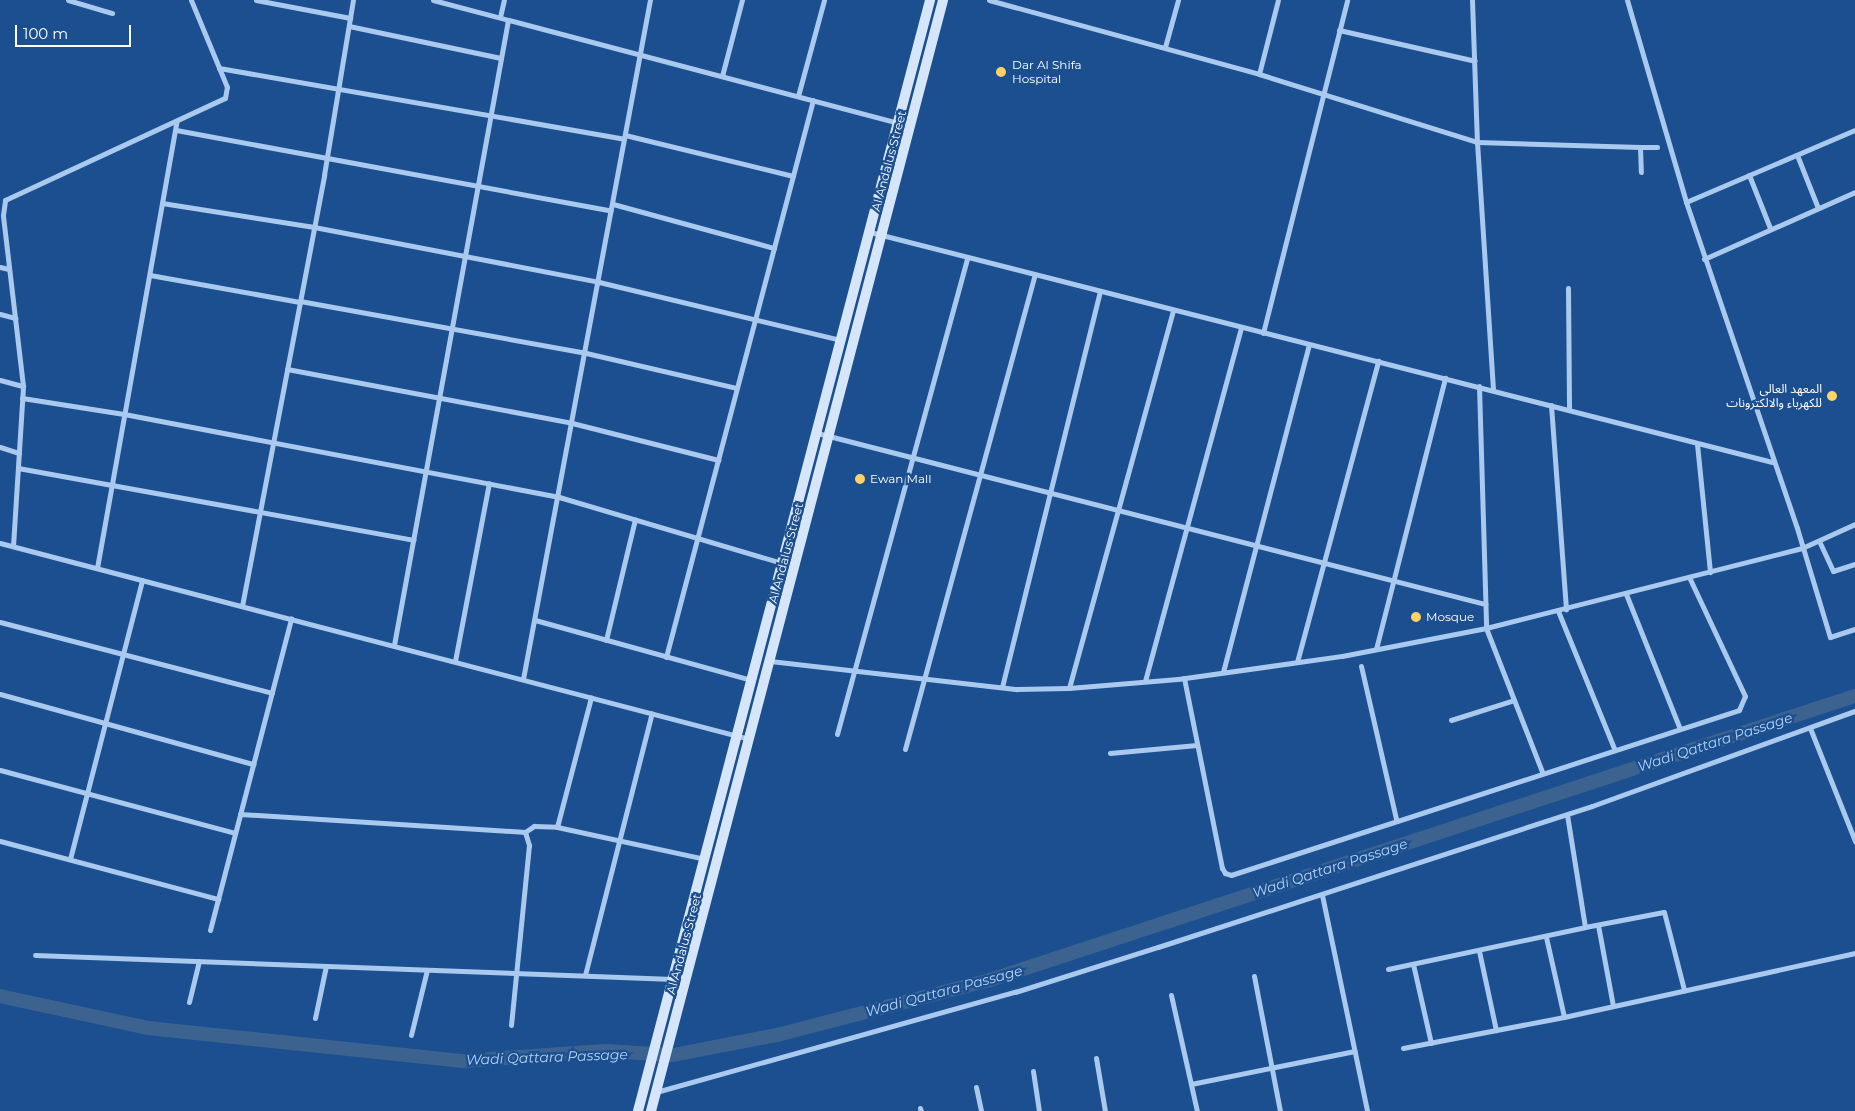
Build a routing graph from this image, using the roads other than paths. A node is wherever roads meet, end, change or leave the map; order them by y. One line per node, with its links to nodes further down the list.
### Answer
1 (68, 0): 18 (street)
2 (190, 0): 28 (street)
3 (256, 0): 19 (street)
4 (353, 0): 19 (street)
5 (433, 0): 20 (street)
6 (504, 0): 20 (street)
7 (650, 0): 25 (street)
8 (742, 0): 30 (street)
9 (824, 0): 33 (street)
10 (930, 0): 37 (main road, Al Andalus Street)
11 (943, 0): 60 (main road, Al Andalus Street)
12 (989, 0): 24 (street)
13 (1178, 0): 24 (street)
14 (1278, 0): 29 (street)
15 (1347, 0): 23 (street)
16 (1472, 0): 27 (street)
17 (1627, 0): 51 (street)
18 (112, 13)
19 (350, 18): 22 (street)
20 (500, 18): 21 (street)
21 (508, 20): 25 (street); 26 (street)
22 (349, 26): 26 (street); 31 (street)
23 (1339, 30): 27 (street); 32 (street)
24 (1165, 47): 29 (street)
25 (640, 54): 30 (street); 40 (street)
26 (501, 58): 35 (street)
27 (1475, 61): 41 (street)
28 (219, 68): 31 (street); 36 (street)
29 (1259, 74): 32 (street)
30 (722, 76): 33 (street)
31 (339, 88): 35 (street); 45 (street)
32 (1322, 92): 41 (street); 79 (street)
33 (798, 96): 34 (street)
34 (813, 100): 37 (street); 48 (street)
35 (491, 115): 40 (street); 49 (street)
36 (177, 121): 38 (street); 56 (street)
37 (898, 123): 59 (main road, Al Andalus Street)
38 (176, 130): 45 (street); 52 (street)
39 (1855, 130): 44 (street)
40 (625, 137): 48 (street); 53 (street)
41 (1477, 142): 42 (street); 90 (street)
42 (1640, 147): 43 (street); 46 (street)
43 (1657, 147)
44 (1797, 155): 47 (street); 54 (street)
45 (327, 158): 49 (street); 57 (street)
46 (1641, 172)
47 (1749, 175): 51 (street); 58 (street)
48 (793, 176): 61 (street)
49 (479, 187): 55 (street); 62 (street)
50 (1855, 192): 54 (street)
51 (1686, 202): 64 (street)
52 (162, 204): 57 (street); 67 (street)
53 (613, 204): 55 (street); 61 (street)
54 (1818, 208): 58 (street)
55 (611, 211): 69 (street)
56 (2, 226): 66 (street)
57 (314, 227): 62 (street); 72 (street)
58 (1770, 228): 64 (street)
59 (870, 232): 60 (street); 80 (main road, Al Andalus Street)
60 (882, 236): 63 (street); 98 (main road, Al Andalus Street)
61 (774, 248): 76 (street)
62 (466, 256): 69 (street); 78 (street)
63 (967, 258): 68 (street); 103 (street)
64 (1704, 259): 105 (street)
65 (0, 267): 66 (street)
66 (9, 269): 75 (street)
67 (150, 275): 72 (street); 95 (street)
68 (1034, 275): 71 (street); 108 (street)
69 (599, 282): 76 (street); 82 (street)
70 (1568, 288): 94 (street)
71 (1100, 292): 73 (street); 111 (street)
72 (300, 301): 78 (street); 84 (street)
73 (1173, 310): 77 (street); 114 (street)
74 (0, 314): 75 (street)
75 (15, 318): 87 (street)
76 (755, 320): 80 (street); 89 (street)
77 (1241, 328): 79 (street); 117 (street)
78 (452, 329): 82 (street); 92 (street)
79 (1263, 334): 81 (street)
80 (841, 340): 97 (main road, Al Andalus Street)
81 (1309, 345): 83 (street); 123 (street)
82 (586, 353): 89 (street); 96 (street)
83 (1378, 362): 85 (street); 126 (street)
84 (287, 369): 92 (street); 99 (street)
85 (1445, 378): 88 (street); 132 (street)
86 (0, 380): 87 (street)
87 (23, 386): 91 (street)
88 (1479, 386): 90 (street); 134 (street)
89 (736, 388): 104 (street)
90 (1494, 390): 93 (street)
91 (22, 398): 95 (street); 102 (street)
92 (440, 399): 96 (street); 107 (street)
93 (1551, 405): 94 (street); 136 (street)
94 (1569, 410): 100 (street)
95 (124, 414): 99 (street); 110 (street)
96 (572, 423): 104 (street); 112 (street)
97 (817, 433): 98 (street); 125 (main road, Al Andalus Street)
98 (829, 437): 103 (street); 149 (main road, Al Andalus Street)
99 (274, 442): 107 (street); 113 (street)
100 (1697, 444): 105 (street); 129 (street)
101 (0, 448): 102 (street)
102 (19, 453): 106 (street)
103 (914, 459): 108 (street); 152 (street)
104 (718, 460): 118 (street)
105 (1772, 462): 124 (street)
106 (18, 468): 110 (street); 122 (street)
107 (426, 470): 109 (street); 119 (street)
108 (980, 476): 111 (street); 156 (street)
109 (489, 483): 112 (street); 148 (street)
110 (112, 486): 113 (street); 128 (street)
111 (1050, 494): 114 (street); 159 (street)
112 (559, 497): 115 (street); 139 (street)
113 (260, 512): 119 (street); 135 (street)
114 (1117, 512): 117 (street); 160 (street)
115 (635, 519): 118 (street); 143 (street)
116 (1855, 524): 120 (street)
117 (1186, 530): 123 (street); 158 (street)
118 (698, 539): 125 (street); 147 (street)
119 (413, 540): 144 (street)
120 (1820, 542): 124 (street); 127 (street)
121 (0, 543): 122 (street)
122 (12, 546): 128 (street)
123 (1255, 547): 126 (street); 153 (street)
124 (1802, 548): 129 (street); 142 (street)
125 (782, 563): 157 (main road, Al Andalus Street)
126 (1325, 564): 132 (street); 150 (street)
127 (1855, 564)
128 (97, 568): 131 (street)
129 (1710, 572): 130 (street)
130 (1690, 578): 133 (street); 170 (street)
131 (142, 580): 135 (street); 146 (street)
132 (1394, 581): 134 (street); 145 (street)
133 (1626, 594): 136 (street); 170 (street)
134 (1485, 604): 141 (street)
135 (242, 606): 138 (street)
136 (1566, 609): 137 (street)
137 (1558, 611): 141 (street); 175 (street)
138 (291, 618): 144 (street); 161 (street)
139 (535, 620): 143 (street); 155 (street)
140 (0, 622): 146 (street)
141 (1486, 628): 145 (street); 164 (street)
142 (1855, 629)
143 (606, 640): 147 (street)
144 (394, 646): 148 (street)
145 (1376, 649): 150 (street)
146 (123, 654): 161 (street); 168 (street)
147 (666, 657): 157 (street)
148 (455, 661): 155 (street)
149 (770, 661): 152 (street); 173 (main road, Al Andalus Street)
150 (1297, 662): 153 (street)
151 (1361, 666): 184 (street)
152 (856, 672): 156 (street); 171 (street)
153 (1223, 672): 154 (street)
154 (1184, 678): 158 (street); 174 (street)
155 (523, 679): 163 (street)
156 (926, 679): 159 (street); 176 (street)
157 (751, 681): 172 (main road, Al Andalus Street)
158 (1146, 681): 160 (street)
159 (1002, 687): 160 (street)
160 (1069, 688)
161 (272, 693): 178 (street)
162 (0, 694): 168 (street)
163 (591, 697): 166 (street); 185 (street)
164 (1514, 700): 167 (street); 180 (street)
165 (1855, 711): 169 (street)
166 (652, 713): 172 (street); 190 (street)
167 (1451, 720)
168 (105, 723): 178 (street); 181 (street)
169 (1810, 728): 183 (street); 188 (street)
170 (1680, 729): 175 (street)
171 (837, 734)
172 (737, 735): 173 (street); 191 (main road, Al Andalus Street)
173 (749, 739): 228 (main road, Al Andalus Street)
174 (1197, 745): 177 (street); 184 (street)
175 (1614, 748): 180 (street)
176 (905, 749)
177 (1110, 753)
178 (253, 764): 182 (street)
179 (0, 770): 181 (street)
180 (1542, 772): 184 (street)
181 (87, 793): 187 (street); 192 (street)
182 (240, 814): 186 (street); 187 (street)
183 (1567, 814): 193 (street); 196 (street)
184 (1396, 819)
185 (558, 827): 186 (street); 190 (street)
186 (525, 832): 207 (street)
187 (235, 833): 194 (street)
188 (1855, 840)
189 (0, 841): 192 (street)
190 (619, 841): 191 (street); 208 (street)
191 (705, 859): 210 (main road, Al Andalus Street)
192 (70, 860): 194 (street)
193 (1322, 895): 222 (street); 228 (street)
194 (218, 899): 197 (street)
195 (1598, 925): 196 (street); 211 (street); 214 (street)
196 (1585, 928): 198 (street)
197 (210, 930)
198 (1546, 937): 199 (street); 215 (street)
199 (1479, 951): 203 (street); 218 (street)
200 (1855, 952): 211 (street)
201 (35, 955): 202 (street)
202 (199, 961): 204 (street); 213 (street)
203 (1413, 964): 205 (street); 220 (street)
204 (326, 966): 206 (street); 216 (street)
205 (1388, 969)
206 (427, 970): 207 (street); 219 (street)
207 (515, 973): 208 (street); 217 (street)
208 (585, 975): 210 (street)
209 (1254, 976): 224 (street)
210 (674, 978): 229 (main road, Al Andalus Street)
211 (1684, 990): 214 (street)
212 (1171, 994): 226 (street)
213 (190, 1002)
214 (1613, 1006): 215 (street)
215 (1564, 1017): 218 (street)
216 (315, 1018)
217 (511, 1025)
218 (1496, 1030): 220 (street)
219 (411, 1034)
220 (1431, 1043): 221 (street)
221 (1403, 1048)
222 (1355, 1051): 224 (street); 236 (street)
223 (1096, 1058): 233 (street)
224 (1271, 1068): 226 (street); 235 (street)
225 (1033, 1071): 232 (street)
226 (1191, 1084): 234 (street)
227 (976, 1086): 231 (street)
228 (656, 1092): 230 (main road, Al Andalus Street)
229 (638, 1111)
230 (651, 1111)
231 (981, 1111)
232 (1039, 1111)
233 (1105, 1111)
234 (1197, 1111)
235 (1280, 1111)
236 (1367, 1111)

